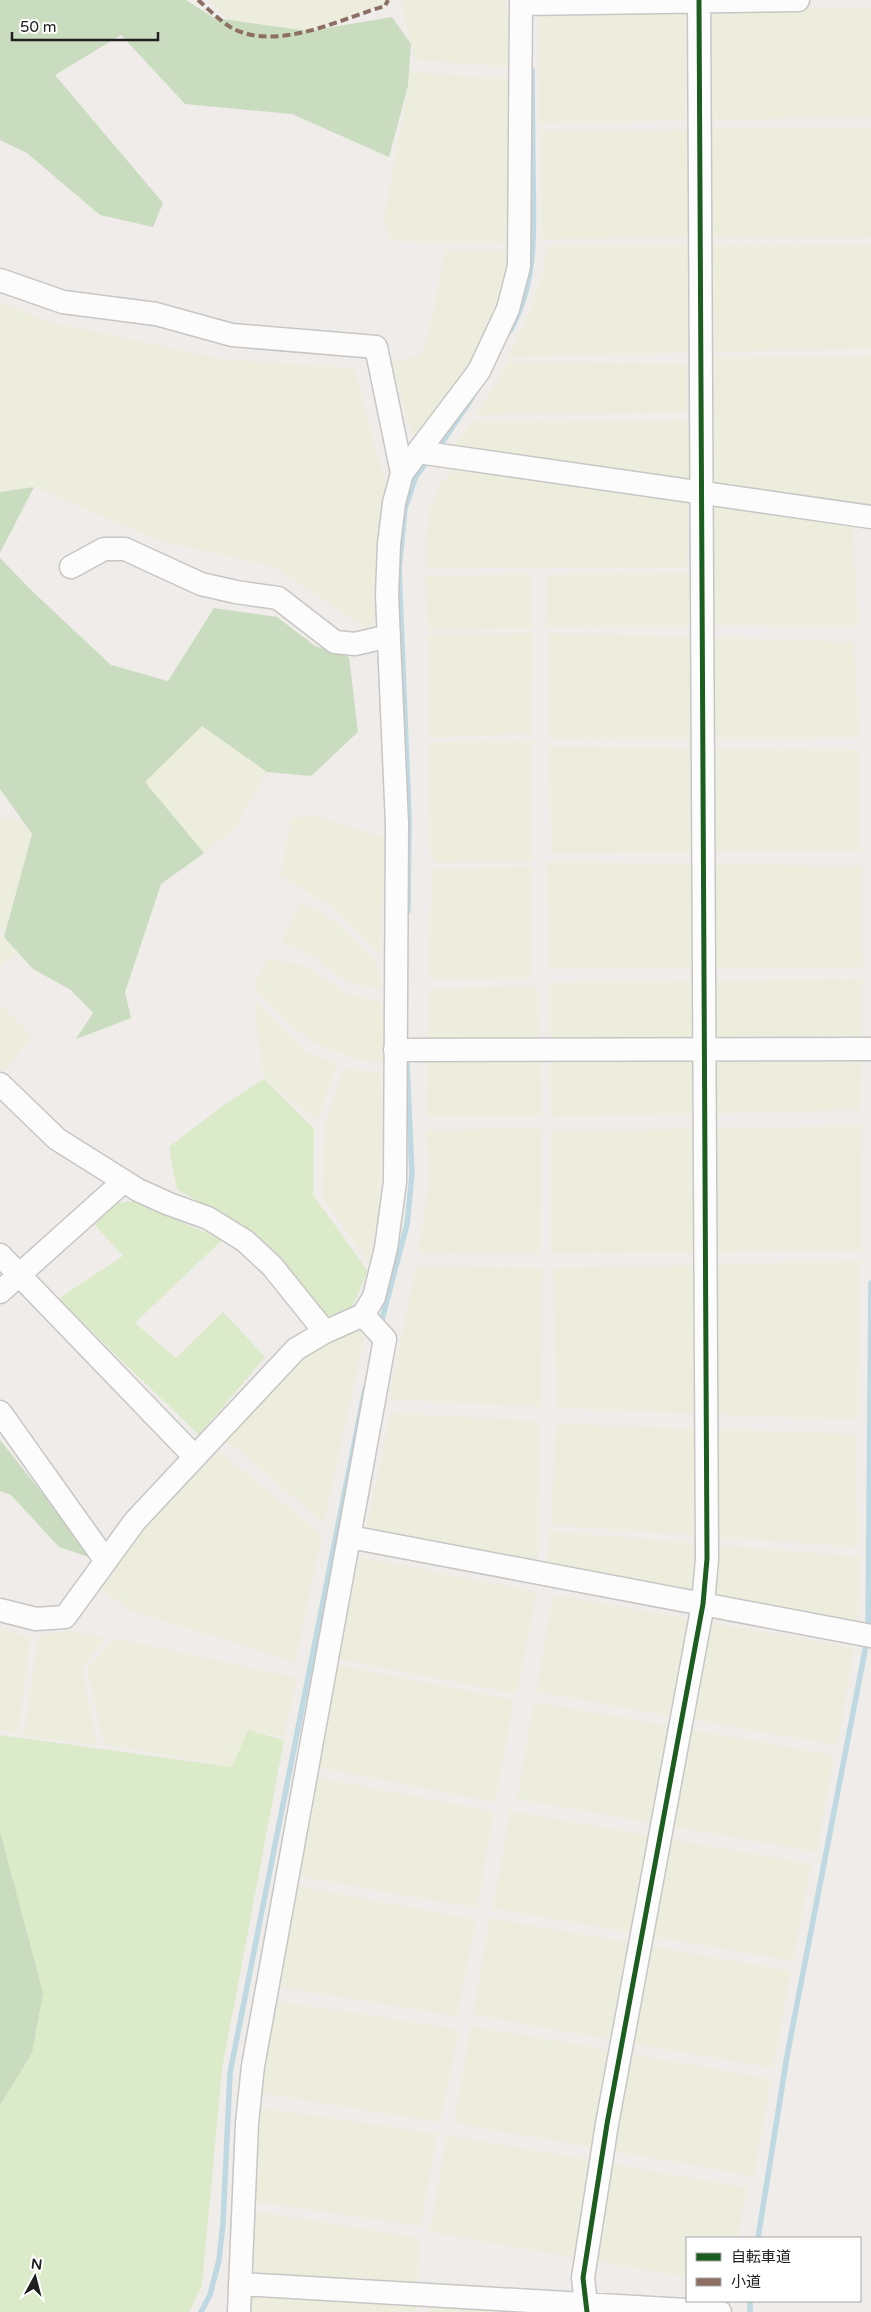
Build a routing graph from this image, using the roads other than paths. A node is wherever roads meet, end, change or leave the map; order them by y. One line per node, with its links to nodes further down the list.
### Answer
1 (699, 0): 2 (street); 3 (street); 7 (street)
2 (798, 0)
3 (521, 2): 5 (street)
4 (0, 280): 6 (street)
5 (418, 452): 6 (street); 7 (street)
6 (402, 473): 10 (street)
7 (703, 494): 8 (street); 13 (street)
8 (871, 517)
9 (71, 566): 10 (street)
10 (389, 636): 12 (street)
11 (871, 1049): 13 (street)
12 (394, 1050): 13 (street); 19 (street)
13 (706, 1050): 25 (street)
14 (0, 1084): 15 (street)
15 (124, 1181): 17 (street); 20 (street)
16 (0, 1255): 17 (street)
17 (19, 1275): 18 (street); 22 (street)
18 (0, 1292)
19 (363, 1315): 20 (street); 23 (street)
20 (325, 1332): 22 (street)
21 (0, 1412): 24 (street)
22 (195, 1457): 24 (street)
23 (350, 1537): 25 (street); 28 (street)
24 (106, 1561): 26 (street)
25 (703, 1604): 27 (street); 29 (street)
26 (0, 1610)
27 (871, 1636)
28 (240, 2284): 29 (street); 30 (street)
29 (587, 2308): 31 (street)
30 (239, 2312)
31 (720, 2312)

